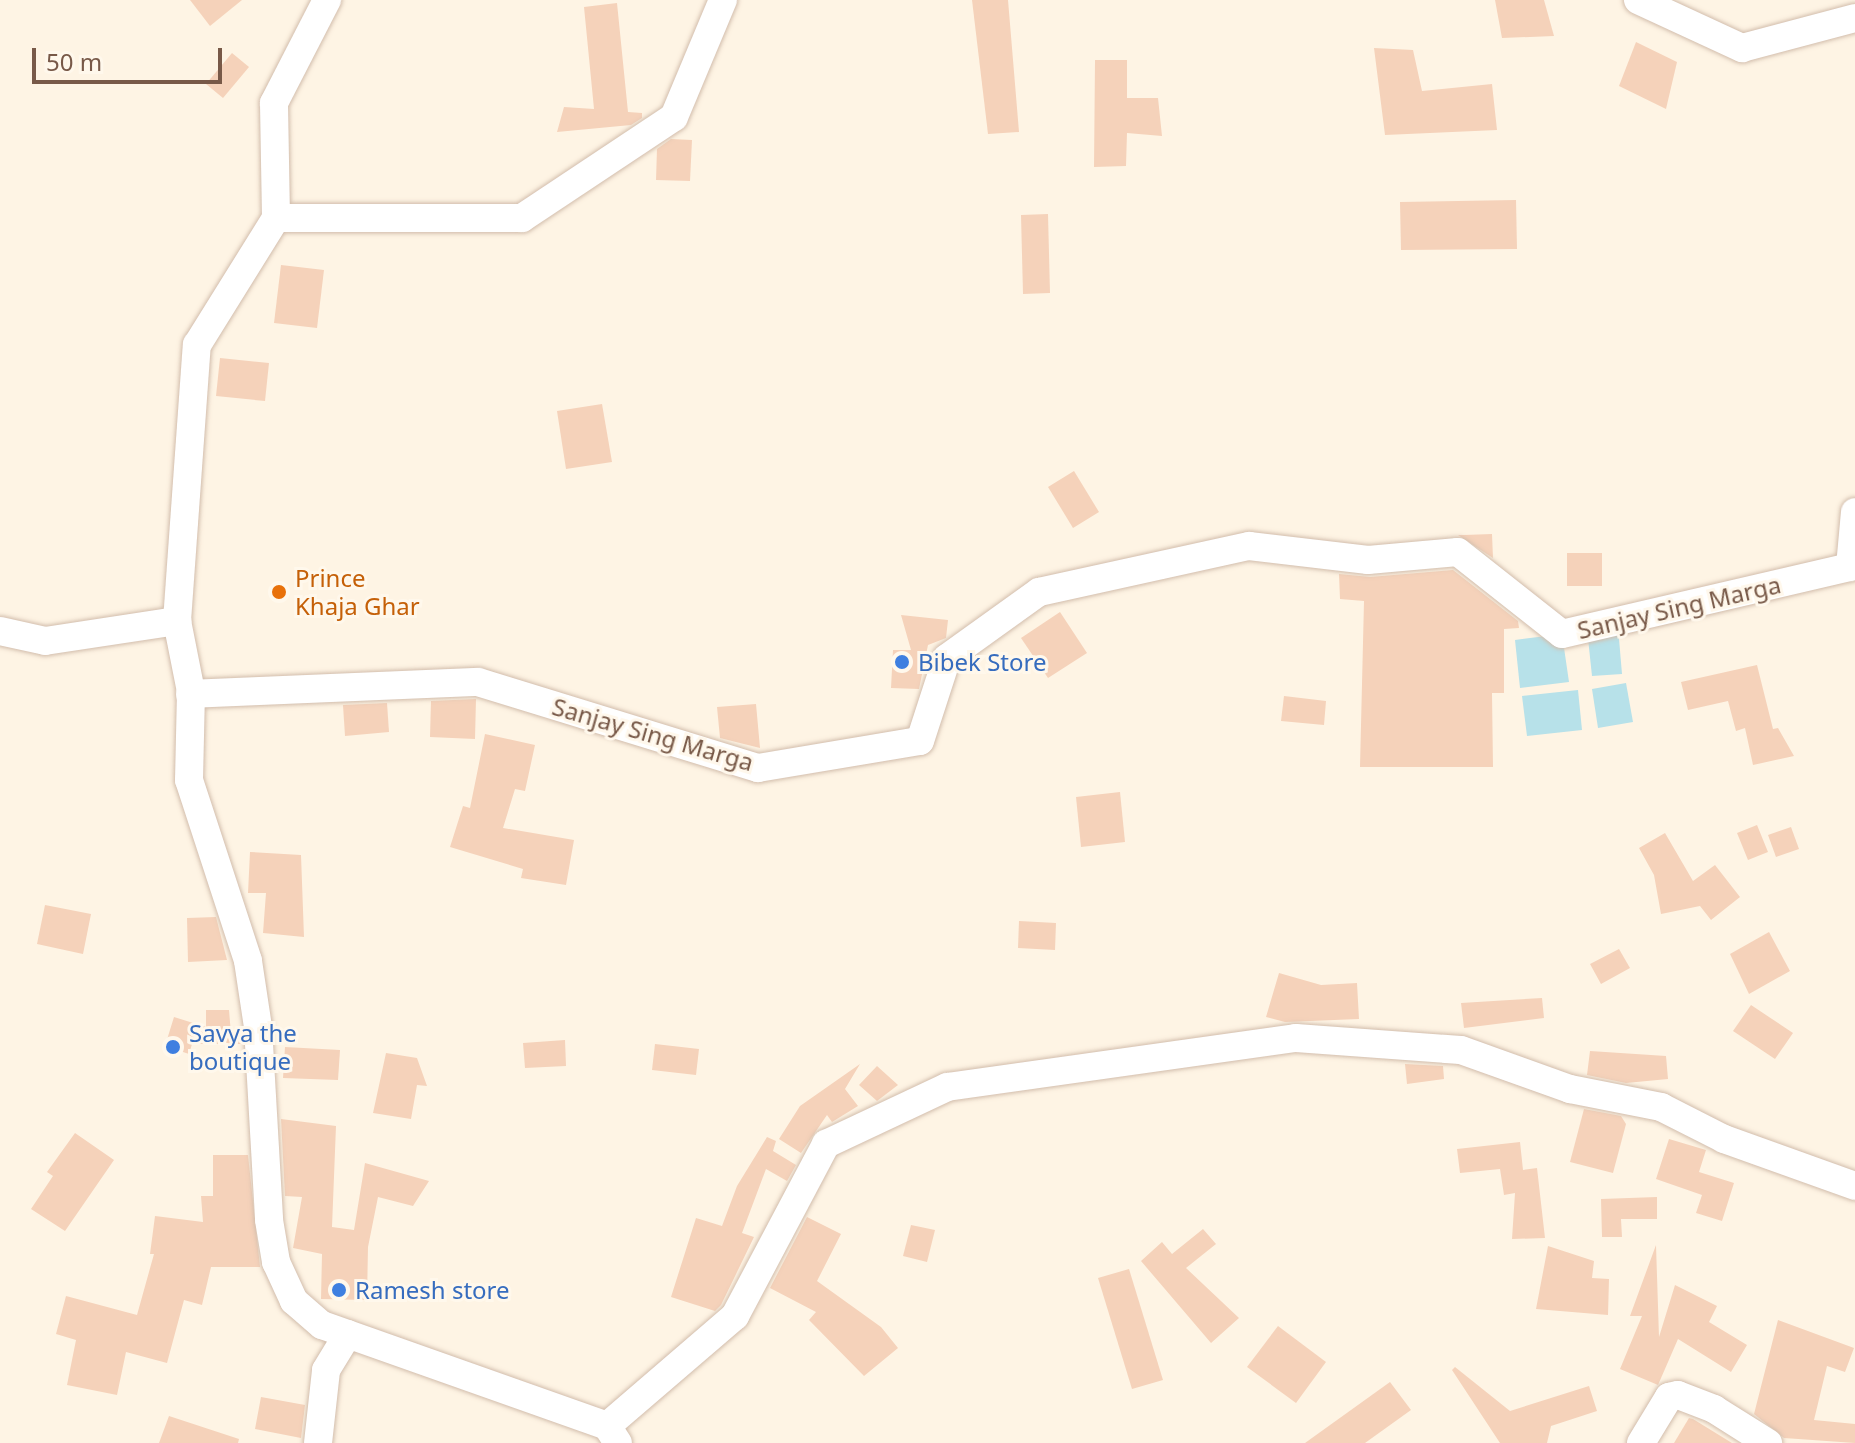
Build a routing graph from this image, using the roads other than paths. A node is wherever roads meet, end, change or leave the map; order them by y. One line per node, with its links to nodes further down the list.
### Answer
1 (327, 0): 5 (street)
2 (723, 0): 5 (street)
3 (1638, 0): 4 (street)
4 (1855, 18)
5 (276, 218): 7 (street)
6 (1855, 512): 9 (street, Sanjay Sing Marga)
7 (177, 621): 8 (street); 9 (street)
8 (0, 631)
9 (190, 694): 11 (street)
10 (1855, 1186): 12 (street)
11 (348, 1334): 12 (street); 13 (street)
12 (612, 1434)
13 (318, 1443)
14 (1641, 1443): 15 (street)
15 (1768, 1443)

